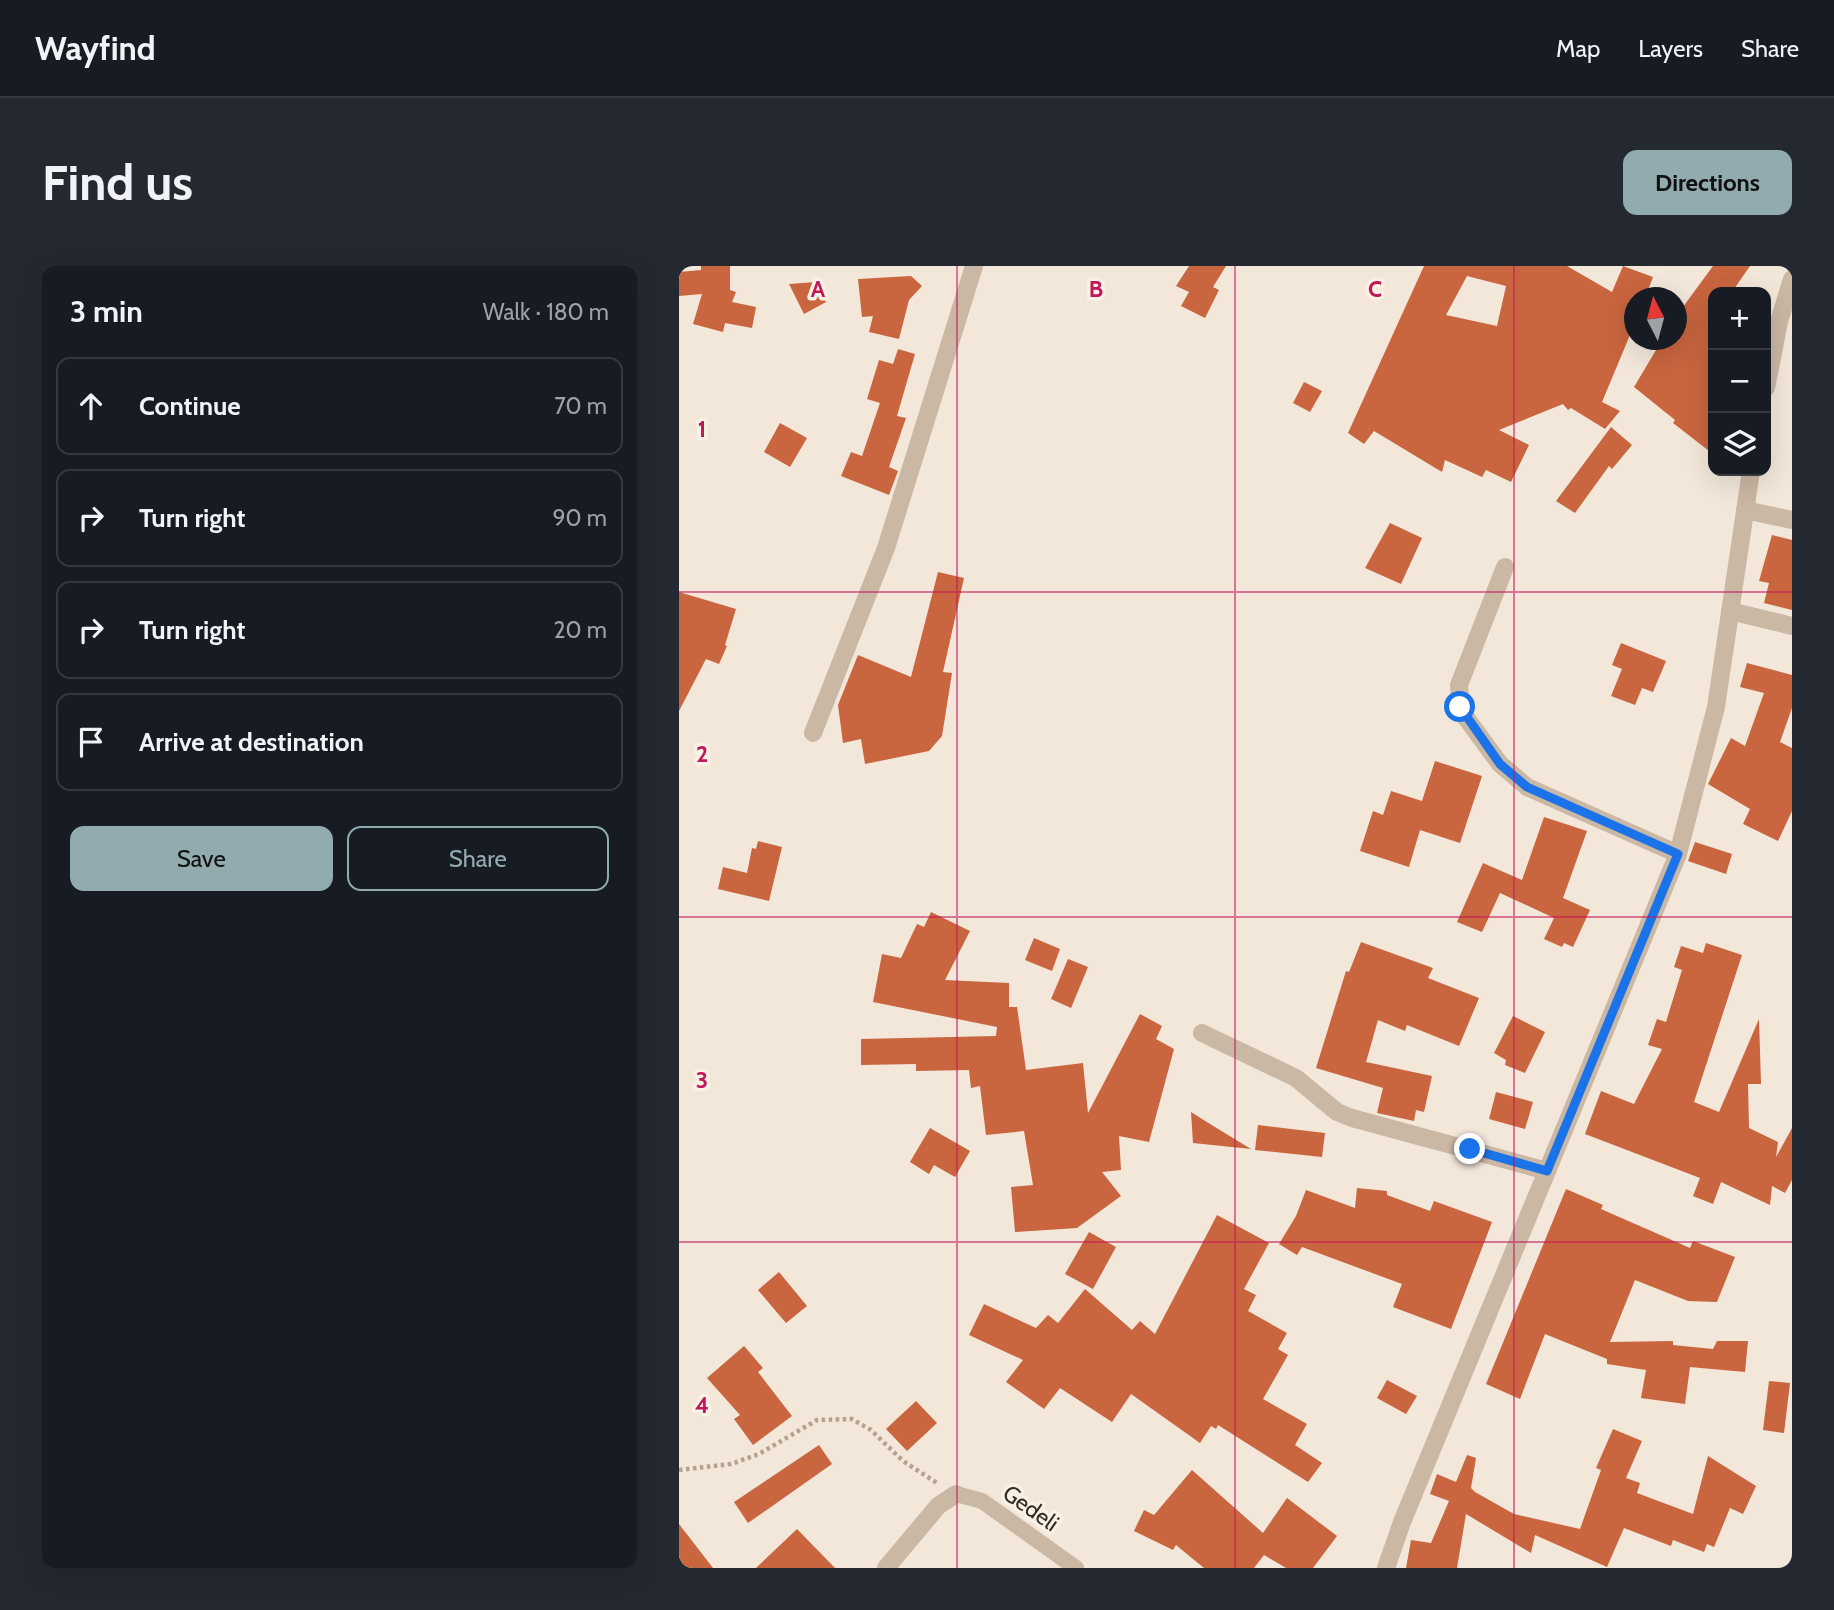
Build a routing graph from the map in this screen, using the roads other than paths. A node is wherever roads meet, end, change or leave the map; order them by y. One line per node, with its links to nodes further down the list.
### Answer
1 (974, 266): 10 (street)
2 (1792, 279): 3 (street)
3 (1771, 367)
4 (1750, 476): 5 (street)
5 (1745, 510): 6 (street); 8 (street)
6 (1792, 520)
7 (1505, 567): 11 (street)
8 (1730, 611): 9 (street); 11 (street)
9 (1792, 626)
10 (813, 733)
11 (1678, 854): 13 (street)
12 (1202, 1033): 13 (street)
13 (1547, 1171): 17 (street)
14 (956, 1494): 15 (street); 16 (street, Gedeli)
15 (886, 1568)
16 (1076, 1568)
17 (1386, 1568)

